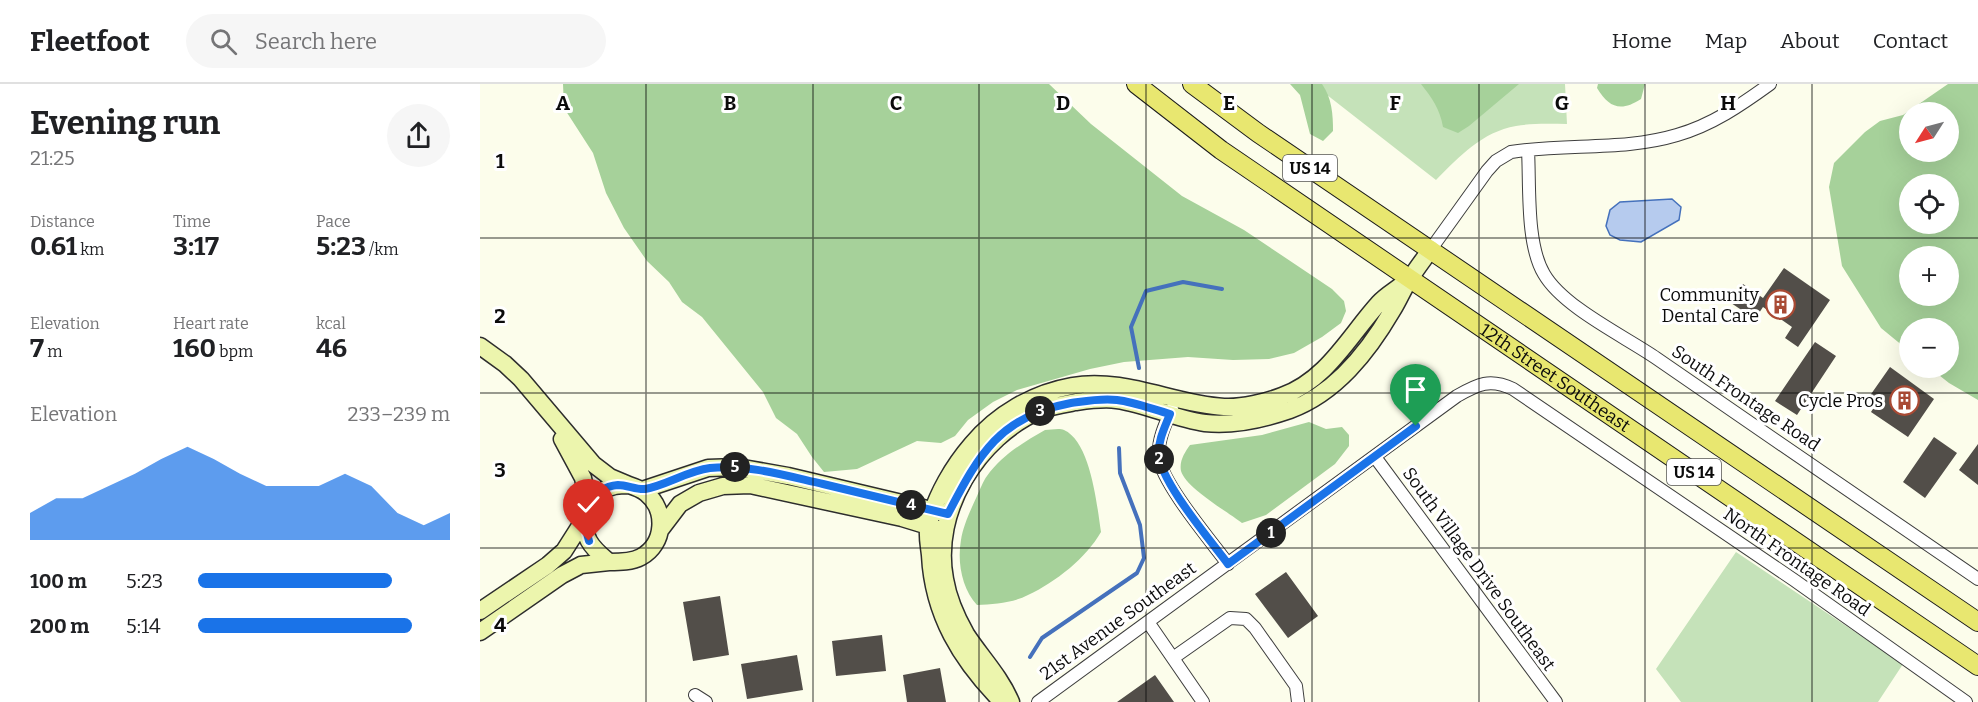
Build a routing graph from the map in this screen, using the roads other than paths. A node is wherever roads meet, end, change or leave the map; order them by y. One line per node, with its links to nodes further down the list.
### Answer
1 (1136, 84): 6 (main road, 12th Street Southeast / US 14)
2 (1192, 84): 5 (main road, 12th Street Southeast / US 14)
3 (1770, 84): 4 (street)
4 (1528, 150): 5 (street); 19 (street, South Frontage Road)
5 (1431, 249): 6 (street); 22 (main road, 12th Street Southeast / US 14)
6 (1409, 279): 10 (street); 11 (street); 25 (main road, 12th Street Southeast / US 14)
7 (480, 346): 8 (street)
8 (521, 379): 13 (street); 14 (street)
9 (1484, 383): 12 (street, 21st Avenue Southeast); 27 (street, North Frontage Road)
10 (1177, 398): 11 (street); 15 (street)
11 (1170, 414): 15 (street); 18 (street)
12 (1375, 457): 18 (street, 21st Avenue Southeast); 34 (street, South Village Drive Southeast)
13 (636, 487): 14 (street); 15 (street); 16 (street)
14 (587, 512): 17 (street); 20 (street)
15 (938, 520): 16 (street); 29 (street); 30 (street)
16 (661, 529): 17 (street)
17 (609, 562): 23 (street)
18 (1228, 564): 21 (street, 21st Avenue Southeast)
19 (1978, 579)
20 (480, 612)
21 (1148, 622): 24 (street); 31 (street, 21st Avenue Southeast)
22 (1978, 622)
23 (480, 632)
24 (1173, 658): 32 (street); 33 (street)
25 (1978, 666)
26 (695, 695): 28 (street)
27 (1961, 701)
28 (706, 702)
29 (1002, 702)
30 (1011, 702)
31 (1038, 702)
32 (1203, 702)
33 (1298, 702)
34 (1556, 702)

